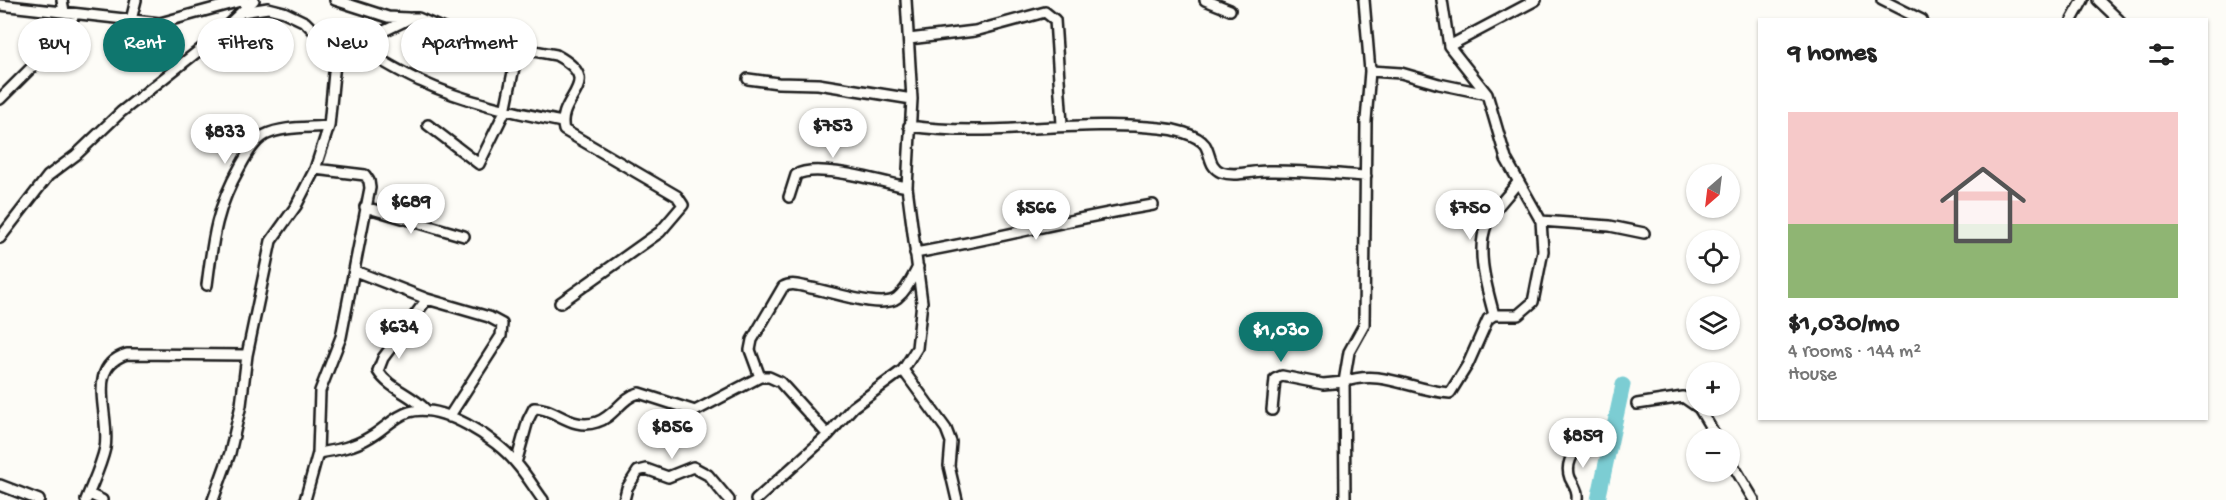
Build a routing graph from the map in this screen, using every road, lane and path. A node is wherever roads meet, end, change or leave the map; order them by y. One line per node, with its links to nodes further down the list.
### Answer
1 (62, 0): 16 (street)
2 (136, 0): 20 (street)
3 (244, 0): 21 (street)
4 (254, 0): 17 (street)
5 (335, 0): 22 (street)
6 (906, 0): 27 (street)
7 (1205, 0): 15 (street)
8 (1364, 0): 31 (street)
9 (1442, 0): 28 (street)
10 (1536, 0): 28 (street)
11 (1882, 0): 23 (street)
12 (2083, 0): 24 (street)
13 (2098, 0): 25 (street)
14 (0, 5): 16 (street)
15 (1230, 10)
16 (64, 12): 18 (street)
17 (242, 12): 26 (street); 54 (street)
18 (75, 14): 19 (street); 36 (street)
19 (112, 18)
20 (132, 18)
21 (183, 18)
22 (411, 18)
23 (1918, 18)
24 (2073, 18)
25 (2116, 18)
26 (306, 23)
27 (909, 39): 37 (street); 40 (street)
28 (1449, 46): 35 (street)
29 (537, 52): 39 (street)
30 (389, 64): 38 (street)
31 (1370, 71): 35 (street); 45 (street)
32 (333, 72): 42 (street)
33 (513, 72): 38 (street)
34 (748, 79): 37 (street)
35 (1486, 94): 46 (street)
36 (0, 99)
37 (912, 99): 43 (street)
38 (505, 111): 39 (street); 41 (street)
39 (562, 122): 60 (street)
40 (1062, 124): 43 (street); 45 (street)
41 (428, 125)
42 (329, 126): 44 (street); 58 (street)
43 (909, 126): 47 (street)
44 (315, 169): 50 (street); 62 (street)
45 (1366, 176): 65 (street)
46 (1518, 182): 51 (street); 61 (street)
47 (907, 187): 48 (street); 55 (street)
48 (789, 197)
49 (1153, 205): 55 (street)
50 (365, 207): 53 (street); 57 (street)
51 (1541, 221): 52 (street); 61 (street)
52 (1644, 233)
53 (464, 236)
54 (0, 238)
55 (915, 253): 56 (street)
56 (918, 267): 63 (street); 64 (street)
57 (355, 271): 59 (street); 73 (street)
58 (207, 285)
59 (427, 300): 67 (street); 69 (street)
60 (560, 303)
61 (1494, 315): 65 (street)
62 (247, 355): 77 (street); 81 (street)
63 (903, 370): 72 (street); 78 (street)
64 (760, 377): 72 (street); 74 (street)
65 (1344, 382): 68 (street); 88 (street)
66 (1637, 404): 70 (street)
67 (426, 410): 69 (street); 73 (street)
68 (1272, 410)
69 (449, 417): 74 (street)
70 (1711, 428)
71 (1599, 429): 89 (street)
72 (828, 435): 86 (street)
73 (318, 453): 82 (street)
74 (516, 463): 83 (street)
75 (1740, 477): 90 (street)
76 (0, 485): 79 (street)
77 (87, 497): 80 (street)
78 (956, 498): 87 (street)
79 (39, 500)
80 (102, 500)
81 (213, 500)
82 (305, 500)
83 (543, 500)
84 (624, 500): 85 (street)
85 (729, 500)
86 (756, 500)
87 (966, 500)
88 (1345, 500)
89 (1576, 500)
90 (1754, 500)

